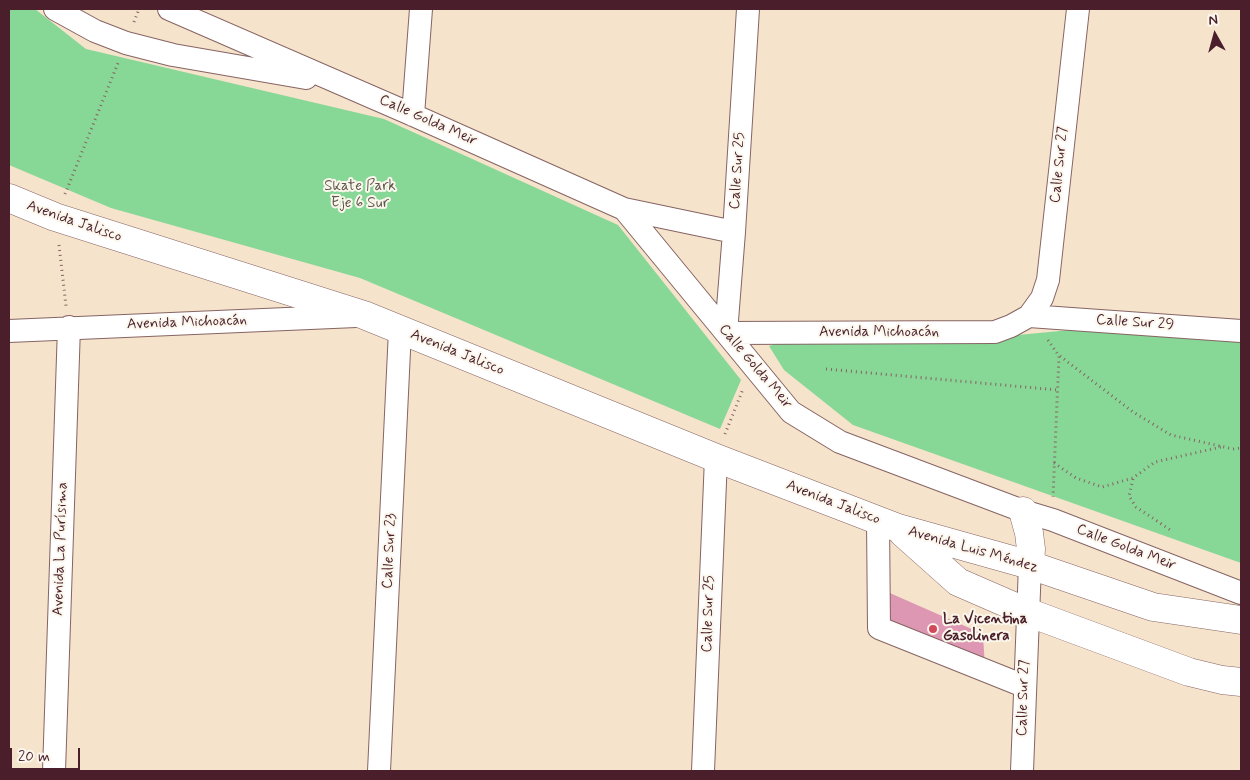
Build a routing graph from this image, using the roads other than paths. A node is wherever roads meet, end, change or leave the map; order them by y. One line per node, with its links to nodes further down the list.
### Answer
1 (56, 9): 6 (street, Calle Golda Meir)
2 (169, 9): 6 (street, Calle Golda Meir)
3 (421, 9): 7 (street)
4 (748, 9): 10 (street, Calle Sur 25)
5 (1078, 9): 12 (street, Calle Sur 27)
6 (342, 84): 7 (street, Calle Golda Meir)
7 (413, 114): 9 (street, Calle Golda Meir)
8 (9, 198): 11 (main road, Avenida Jalisco)
9 (624, 209): 10 (street); 17 (street, Calle Golda Meir)
10 (734, 232): 17 (street, Calle Sur 25)
11 (364, 315): 13 (street, Avenida Michoacán); 14 (main road, Avenida Jalisco)
12 (1029, 316): 16 (street, Calle Sur 29); 17 (street, Avenida Michoacán)
13 (69, 327): 15 (street, Avenida Michoacán); 27 (street, Avenida La Purísima)
14 (400, 330): 18 (main road, Avenida Jalisco); 28 (street, Calle Sur 23)
15 (9, 331)
16 (1241, 331)
17 (726, 333): 19 (street, Calle Golda Meir)
18 (716, 458): 20 (main road, Avenida Jalisco); 29 (street, Calle Sur 25)
19 (1023, 511): 21 (main road); 22 (street, Calle Golda Meir)
20 (888, 525): 21 (main road, Avenida Luis Méndez); 23 (main road, Avenida Luis Méndez); 26 (street)
21 (1030, 565): 23 (street, Calle Sur 27); 24 (main road, Avenida Luis Méndez)
22 (1241, 593)
23 (1027, 612): 25 (main road, Avenida Luis Méndez); 26 (street, Calle Sur 27)
24 (1241, 620)
25 (1241, 682)
26 (1024, 686): 30 (street, Calle Sur 27)
27 (54, 771)
28 (379, 771)
29 (703, 771)
30 (1022, 771)

